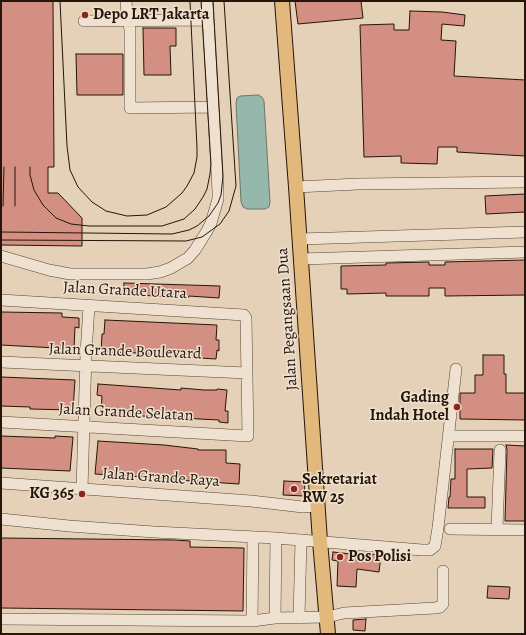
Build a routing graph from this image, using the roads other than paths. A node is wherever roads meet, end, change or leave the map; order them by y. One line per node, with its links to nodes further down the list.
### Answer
1 (126, 1): 4 (street)
2 (207, 1): 5 (street)
3 (282, 1): 9 (main road, Jalan Pegangsaan Dua)
4 (128, 20): 5 (street); 6 (street); 7 (street)
5 (208, 20): 7 (street)
6 (84, 21)
7 (213, 107): 13 (street)
8 (525, 182): 9 (street)
9 (296, 187): 11 (main road, Jalan Pegangsaan Dua)
10 (525, 232): 11 (street)
11 (300, 239): 14 (main road, Jalan Pegangsaan Dua)
12 (525, 252): 14 (street)
13 (1, 256)
14 (301, 259): 28 (main road, Jalan Pegangsaan Dua)
15 (1, 300): 16 (street, Jalan Grande Utara)
16 (90, 306): 18 (street); 20 (street, Jalan Grande Utara)
17 (1, 362): 18 (street, Jalan Grande Boulevard)
18 (86, 366): 20 (street, Jalan Grande Boulevard); 22 (street)
19 (456, 369): 23 (street)
20 (247, 373): 22 (street, Jalan Grande Selatan)
21 (1, 422): 22 (street, Jalan Grande Selatan)
22 (84, 426): 27 (street)
23 (448, 436): 24 (street); 36 (street)
24 (525, 436)
25 (500, 450): 31 (street)
26 (1, 483): 27 (street, Jalan Grande Raya)
27 (82, 489): 28 (street, Jalan Grande Raya)
28 (318, 506): 36 (main road, Jalan Pegangsaan Dua)
29 (1, 518): 33 (street)
30 (450, 529): 31 (street)
31 (497, 529): 32 (street)
32 (525, 530)
33 (253, 538): 34 (street); 42 (street)
34 (276, 538): 35 (street); 39 (street)
35 (301, 540): 36 (street); 40 (street)
36 (320, 541): 38 (main road, Jalan Pegangsaan Dua)
37 (443, 571): 38 (street)
38 (327, 617): 40 (street); 43 (main road, Jalan Pegangsaan Dua)
39 (275, 618): 40 (street); 42 (street)
40 (300, 618)
41 (1, 619): 42 (street)
42 (252, 621)
43 (328, 634)

